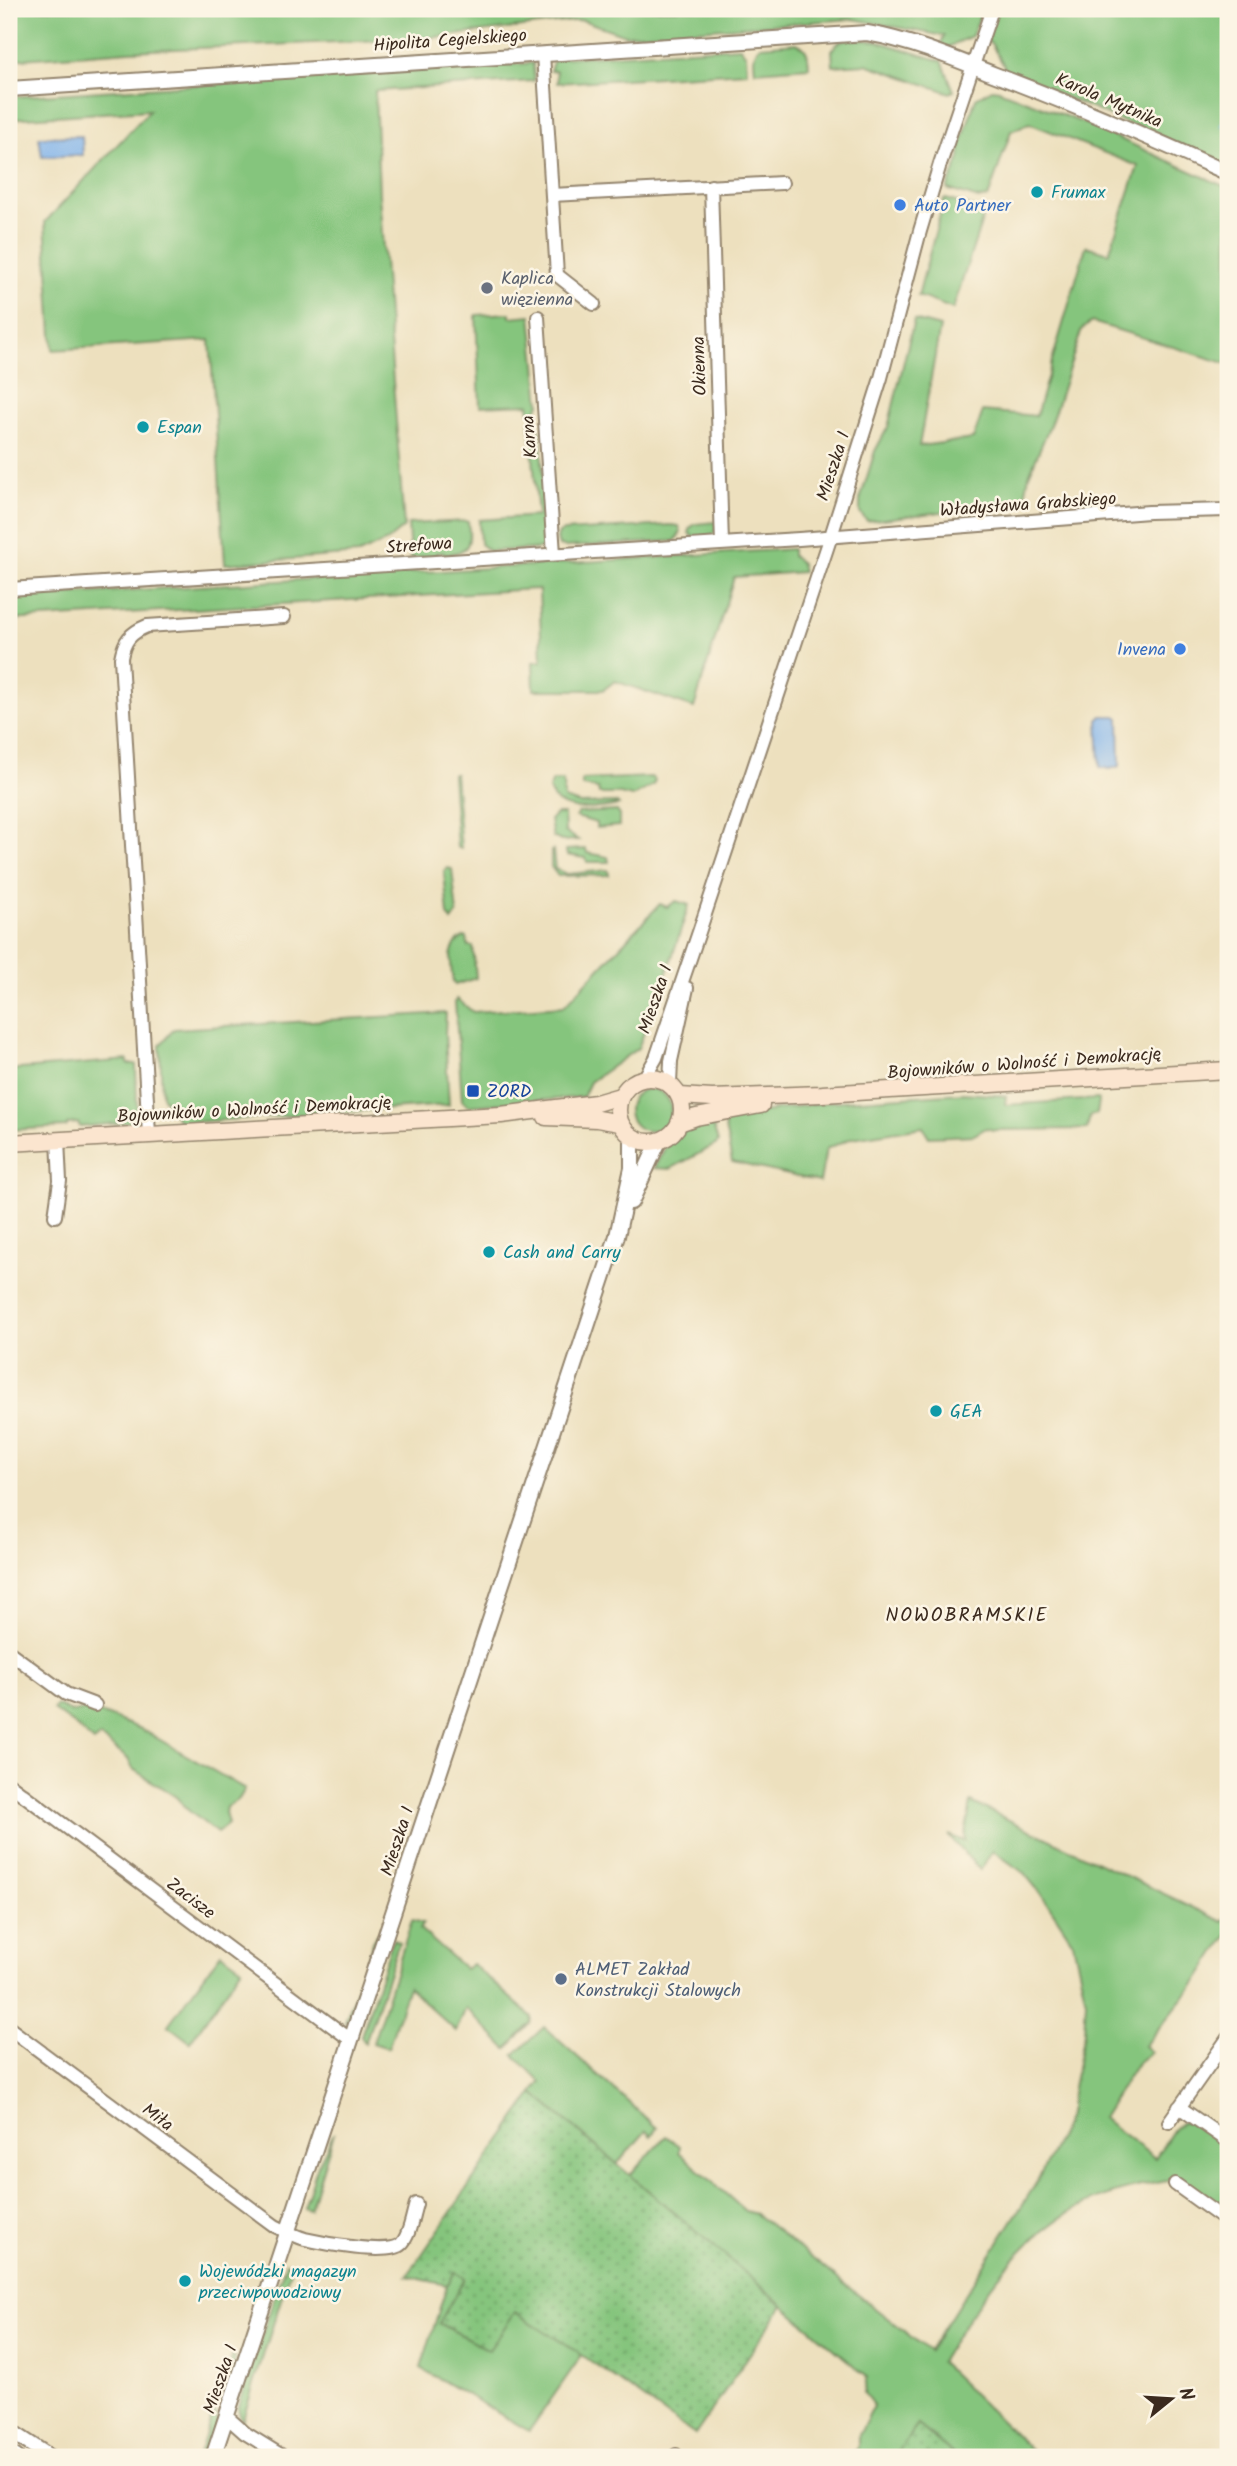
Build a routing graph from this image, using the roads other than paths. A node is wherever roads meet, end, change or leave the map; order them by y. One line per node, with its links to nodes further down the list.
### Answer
1 (992, 9): 3 (street, Mieszka I)
2 (543, 54): 3 (street, Hipolita Cegielskiego); 4 (street, Hipolita Cegielskiego); 8 (street)
3 (973, 65): 5 (street, Karola Mytnika); 12 (street, Mieszka I)
4 (9, 89)
5 (1228, 173)
6 (782, 183): 7 (street)
7 (711, 187): 8 (street); 13 (street, Okienna)
8 (552, 195): 9 (street)
9 (594, 304)
10 (538, 317): 14 (street, Karna)
11 (1228, 510): 12 (street, Władysława Grabskiego)
12 (831, 536): 13 (street, Strefowa); 17 (street, Mieszka I)
13 (722, 544): 14 (street, Strefowa)
14 (554, 554): 15 (street, Strefowa)
15 (9, 589)
16 (284, 617): 26 (street)
17 (699, 932): 19 (street, Mieszka I); 20 (street, Mieszka I)
18 (1228, 1070): 21 (main road, Bojowników o Wolność i Demokrację)
19 (645, 1077): 20 (main road); 22 (main road)
20 (675, 1090): 21 (main road, Bojowników o Wolność i Demokrację); 25 (main road)
21 (822, 1094): 25 (main road, Bojowników o Wolność i Demokrację)
22 (620, 1096): 23 (main road, Bojowników o Wolność i Demokrację); 24 (main road)
23 (501, 1115): 24 (main road, Bojowników o Wolność i Demokrację); 26 (main road, Bojowników o Wolność i Demokrację)
24 (620, 1123): 27 (main road)
25 (679, 1123): 29 (main road)
26 (149, 1134): 28 (main road, Bojowników o Wolność i Demokrację)
27 (632, 1137): 29 (main road); 32 (street, Mieszka I)
28 (58, 1140): 30 (main road, Bojowników o Wolność i Demokrację); 31 (street)
29 (659, 1141): 32 (street, Mieszka I)
30 (9, 1143)
31 (55, 1216)
32 (617, 1236): 38 (street, Mieszka I)
33 (9, 1652): 34 (street)
34 (95, 1705)
35 (9, 1784): 38 (street, Zacisze)
36 (9, 2028): 45 (street, Miła)
37 (1228, 2038): 39 (street)
38 (351, 2040): 45 (street, Mieszka I)
39 (1179, 2107): 40 (street); 41 (street)
40 (1169, 2122)
41 (1228, 2141)
42 (1175, 2183): 44 (street)
43 (416, 2204): 45 (street, Miła)
44 (1228, 2222)
45 (288, 2232): 46 (street, Mieszka I)
46 (227, 2417): 51 (street, Mieszka I); 52 (street)
47 (9, 2430): 50 (street)
48 (9, 2452): 49 (street)
49 (16, 2457)
50 (50, 2457)
51 (213, 2457)
52 (284, 2457)

